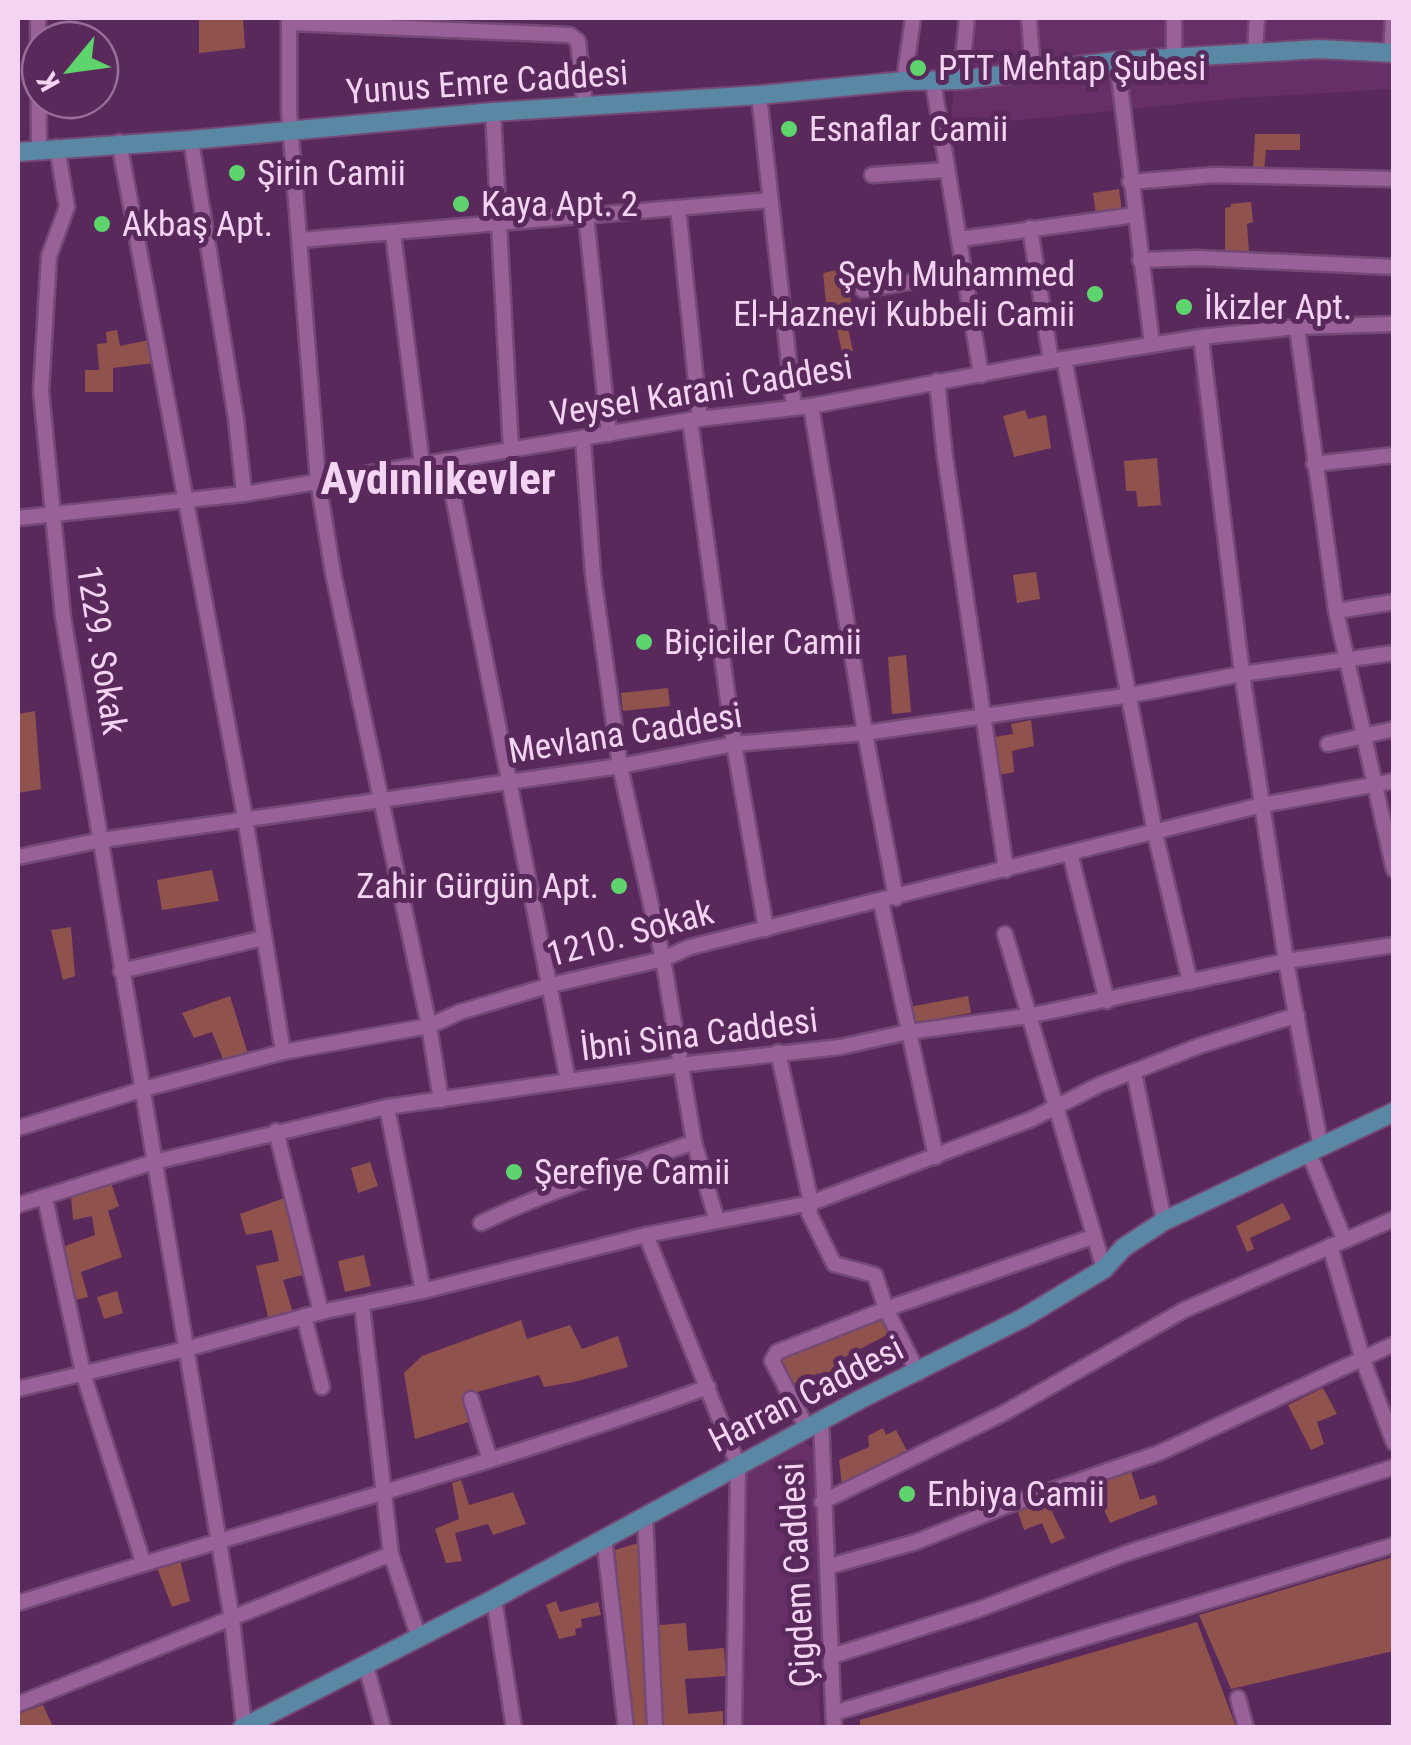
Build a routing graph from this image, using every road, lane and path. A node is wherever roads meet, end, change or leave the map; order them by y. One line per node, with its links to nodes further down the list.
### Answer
1 (38, 18): 23 (street, 1229. Sokak)
2 (913, 18): 15 (street)
3 (967, 18): 14 (street)
4 (1030, 18): 13 (street)
5 (1174, 18): 11 (street)
6 (1393, 18): 10 (street)
7 (289, 20): 18 (street); 20 (street)
8 (1256, 23): 9 (street)
9 (1255, 53): 10 (main road, Yunus Emre Caddesi); 11 (main road, Yunus Emre Caddesi)
10 (1392, 53)
11 (1174, 58): 12 (main road, Yunus Emre Caddesi)
12 (1117, 61): 13 (main road, Yunus Emre Caddesi); 28 (street)
13 (1033, 72): 14 (main road, Yunus Emre Caddesi)
14 (961, 80): 16 (main road, Yunus Emre Caddesi)
15 (904, 81): 16 (main road, Yunus Emre Caddesi); 17 (main road, Yunus Emre Caddesi)
16 (933, 81): 25 (street)
17 (759, 96): 18 (main road, Yunus Emre Caddesi); 29 (street)
18 (586, 108): 19 (main road, Yunus Emre Caddesi)
19 (492, 112): 20 (main road, Yunus Emre Caddesi); 33 (street)
20 (292, 130): 21 (main road, Yunus Emre Caddesi); 37 (street)
21 (191, 140): 22 (main road, Yunus Emre Caddesi); 60 (street)
22 (119, 142): 23 (main road, Yunus Emre Caddesi); 61 (street)
23 (48, 148): 24 (main road, Yunus Emre Caddesi); 62 (street, 1229. Sokak)
24 (18, 152)
25 (946, 170): 26 (street); 36 (street)
26 (872, 175)
27 (1394, 180): 28 (street)
28 (1130, 182): 31 (street)
29 (769, 200): 30 (street); 50 (street)
30 (678, 208): 32 (street); 51 (street)
31 (1135, 215): 34 (street); 38 (street)
32 (586, 216): 33 (street); 52 (street)
33 (499, 224): 35 (street); 54 (street)
34 (1030, 228): 36 (street); 46 (street)
35 (393, 233): 37 (street); 57 (street)
36 (960, 238): 40 (street)
37 (300, 240): 59 (street)
38 (1140, 260): 39 (street); 45 (street)
39 (1394, 267)
40 (966, 272): 41 (street); 47 (street)
41 (862, 290)
42 (1394, 324): 43 (street, Veysel Karani Caddesi)
43 (1297, 327): 44 (street, Veysel Karani Caddesi); 58 (street)
44 (1201, 338): 45 (street, Veysel Karani Caddesi); 68 (street)
45 (1152, 344): 46 (street, Veysel Karani Caddesi)
46 (1058, 360): 47 (street, Veysel Karani Caddesi); 69 (street)
47 (981, 374): 48 (street, Veysel Karani Caddesi)
48 (938, 381): 49 (street, Veysel Karani Caddesi); 70 (street)
49 (811, 406): 50 (street, Veysel Karani Caddesi); 72 (street)
50 (794, 408): 51 (street, Veysel Karani Caddesi)
51 (695, 420): 52 (street, Veysel Karani Caddesi); 74 (street)
52 (609, 434): 53 (street, Veysel Karani Caddesi)
53 (583, 439): 54 (street, Veysel Karani Caddesi); 76 (street)
54 (511, 450): 56 (street, Veysel Karani Caddesi)
55 (1394, 455): 58 (street)
56 (446, 460): 57 (street, Veysel Karani Caddesi); 77 (street)
57 (422, 464): 59 (street, Veysel Karani Caddesi)
58 (1314, 464): 65 (street)
59 (318, 481): 60 (street, Veysel Karani Caddesi); 80 (street)
60 (244, 494): 61 (street, Veysel Karani Caddesi)
61 (188, 501): 62 (street, Veysel Karani Caddesi); 82 (street)
62 (52, 516): 63 (street, Veysel Karani Caddesi); 84 (street, 1229. Sokak)
63 (18, 518)
64 (1394, 602): 65 (street)
65 (1336, 611): 67 (street)
66 (1394, 652): 67 (street, Mevlana Caddesi)
67 (1348, 659): 68 (street, Mevlana Caddesi); 73 (street)
68 (1242, 674): 69 (street, Mevlana Caddesi); 81 (street)
69 (1131, 695): 70 (street, Mevlana Caddesi); 83 (street)
70 (984, 715): 72 (street, Mevlana Caddesi); 87 (street)
71 (1394, 729): 73 (street)
72 (865, 733): 74 (street, Mevlana Caddesi); 89 (street)
73 (1366, 736): 75 (street); 79 (street)
74 (734, 744): 76 (street, Mevlana Caddesi); 90 (street)
75 (1328, 744)
76 (620, 766): 77 (street, Mevlana Caddesi); 94 (street)
77 (511, 782): 80 (street, Mevlana Caddesi); 98 (street)
78 (1394, 782): 79 (street, 1210. Sokak)
79 (1374, 786): 81 (street, 1210. Sokak); 88 (street)
80 (382, 800): 82 (street, Mevlana Caddesi); 102 (street)
81 (1262, 805): 83 (street, 1210. Sokak); 95 (street)
82 (245, 818): 84 (street, Mevlana Caddesi); 92 (street)
83 (1155, 833): 85 (street, 1210. Sokak); 97 (street)
84 (102, 840): 86 (street, Mevlana Caddesi); 96 (street, 1229. Sokak)
85 (1070, 853): 87 (street, 1210. Sokak); 99 (street)
86 (18, 857)
87 (1006, 870): 89 (street, 1210. Sokak)
88 (1394, 870)
89 (889, 900): 90 (street, 1210. Sokak); 103 (street)
90 (766, 929): 94 (street, 1210. Sokak)
91 (1005, 934): 101 (street)
92 (264, 938): 96 (street); 104 (street)
93 (1394, 945): 95 (street, İbni Sina Caddesi)
94 (663, 960): 98 (street, 1210. Sokak); 106 (street)
95 (1286, 961): 97 (street, İbni Sina Caddesi); 100 (street)
96 (121, 970): 109 (street, 1229. Sokak)
97 (1190, 982): 99 (street, İbni Sina Caddesi)
98 (551, 986): 102 (street, 1210. Sokak); 108 (street)
99 (1107, 1001): 101 (street, İbni Sina Caddesi)
100 (1297, 1015): 107 (street); 117 (street)
101 (1028, 1016): 103 (street, İbni Sina Caddesi); 112 (street)
102 (430, 1026): 104 (street, 1210. Sokak); 110 (street)
103 (908, 1032): 105 (street, İbni Sina Caddesi); 118 (street)
104 (283, 1052): 109 (street, 1210. Sokak)
105 (778, 1052): 106 (street, İbni Sina Caddesi); 121 (street)
106 (680, 1065): 108 (street, İbni Sina Caddesi); 116 (street)
107 (1134, 1072): 112 (street); 125 (street)
108 (568, 1081): 110 (street, İbni Sina Caddesi)
109 (144, 1090): 114 (street, 1210. Sokak); 119 (street, 1229. Sokak)
110 (441, 1100): 111 (street, İbni Sina Caddesi)
111 (386, 1107): 115 (street, İbni Sina Caddesi); 131 (street)
112 (1054, 1107): 118 (street); 128 (street)
113 (1394, 1112): 117 (main road, Harran Caddesi)
114 (18, 1128)
115 (276, 1131): 119 (street, İbni Sina Caddesi); 134 (street)
116 (694, 1142): 124 (street); 126 (street)
117 (1315, 1150): 125 (main road, Harran Caddesi); 129 (street)
118 (936, 1157): 121 (street)
119 (154, 1162): 120 (street, İbni Sina Caddesi); 137 (street, 1229. Sokak)
120 (44, 1198): 122 (street, İbni Sina Caddesi); 139 (street)
121 (811, 1203): 124 (street); 133 (street)
122 (18, 1205)
123 (1394, 1219): 129 (street)
124 (717, 1221): 127 (street)
125 (1164, 1221): 130 (main road, Harran Caddesi)
126 (481, 1223)
127 (646, 1236): 131 (street); 142 (street)
128 (1092, 1237): 130 (street); 133 (street)
129 (1337, 1242): 138 (street); 151 (street)
130 (1104, 1269): 140 (main road, Harran Caddesi)
131 (423, 1292): 132 (street)
132 (362, 1306): 134 (street); 150 (street)
133 (886, 1309): 140 (street); 145 (street)
134 (321, 1312): 135 (street)
135 (304, 1316): 137 (street); 141 (street)
136 (1394, 1344): 138 (street)
137 (186, 1349): 139 (street); 154 (street, 1229. Sokak)
138 (1363, 1360): 146 (street); 158 (street)
139 (83, 1373): 143 (street); 157 (street)
140 (918, 1373): 145 (main road, Harran Caddesi)
141 (322, 1387)
142 (708, 1387): 147 (street); 148 (street)
143 (18, 1389)
144 (471, 1399): 147 (street)
145 (814, 1424): 148 (main road, Harran Caddesi); 151 (street, Çigdem Caddesi)
146 (1394, 1443)
147 (490, 1460): 150 (street)
148 (738, 1465): 152 (main road, Harran Caddesi); 175 (street)
149 (1394, 1467): 163 (street)
150 (384, 1491): 154 (street); 156 (street)
151 (822, 1502): 158 (street, Çigdem Caddesi)
152 (644, 1516): 153 (main road, Harran Caddesi); 174 (street)
153 (604, 1538): 159 (main road, Harran Caddesi); 173 (street)
154 (217, 1539): 157 (street); 161 (street, 1229. Sokak)
155 (1394, 1546): 168 (street)
156 (391, 1554): 161 (street); 162 (street)
157 (143, 1562): 160 (street)
158 (830, 1566): 163 (street, Çigdem Caddesi)
159 (494, 1599): 162 (main road, Harran Caddesi); 172 (street)
160 (18, 1603)
161 (232, 1620): 166 (street); 169 (street, 1229. Sokak)
162 (419, 1638): 164 (main road, Harran Caddesi)
163 (832, 1656): 168 (street, Çigdem Caddesi)
164 (366, 1666): 167 (main road, Harran Caddesi); 171 (street)
165 (1238, 1698): 176 (street)
166 (18, 1704)
167 (278, 1708): 169 (main road, Harran Caddesi); 170 (street)
168 (834, 1720)
169 (243, 1727)
170 (284, 1728)
171 (382, 1728)
172 (514, 1728)
173 (626, 1728)
174 (655, 1728)
175 (734, 1728)
176 (1246, 1728)

